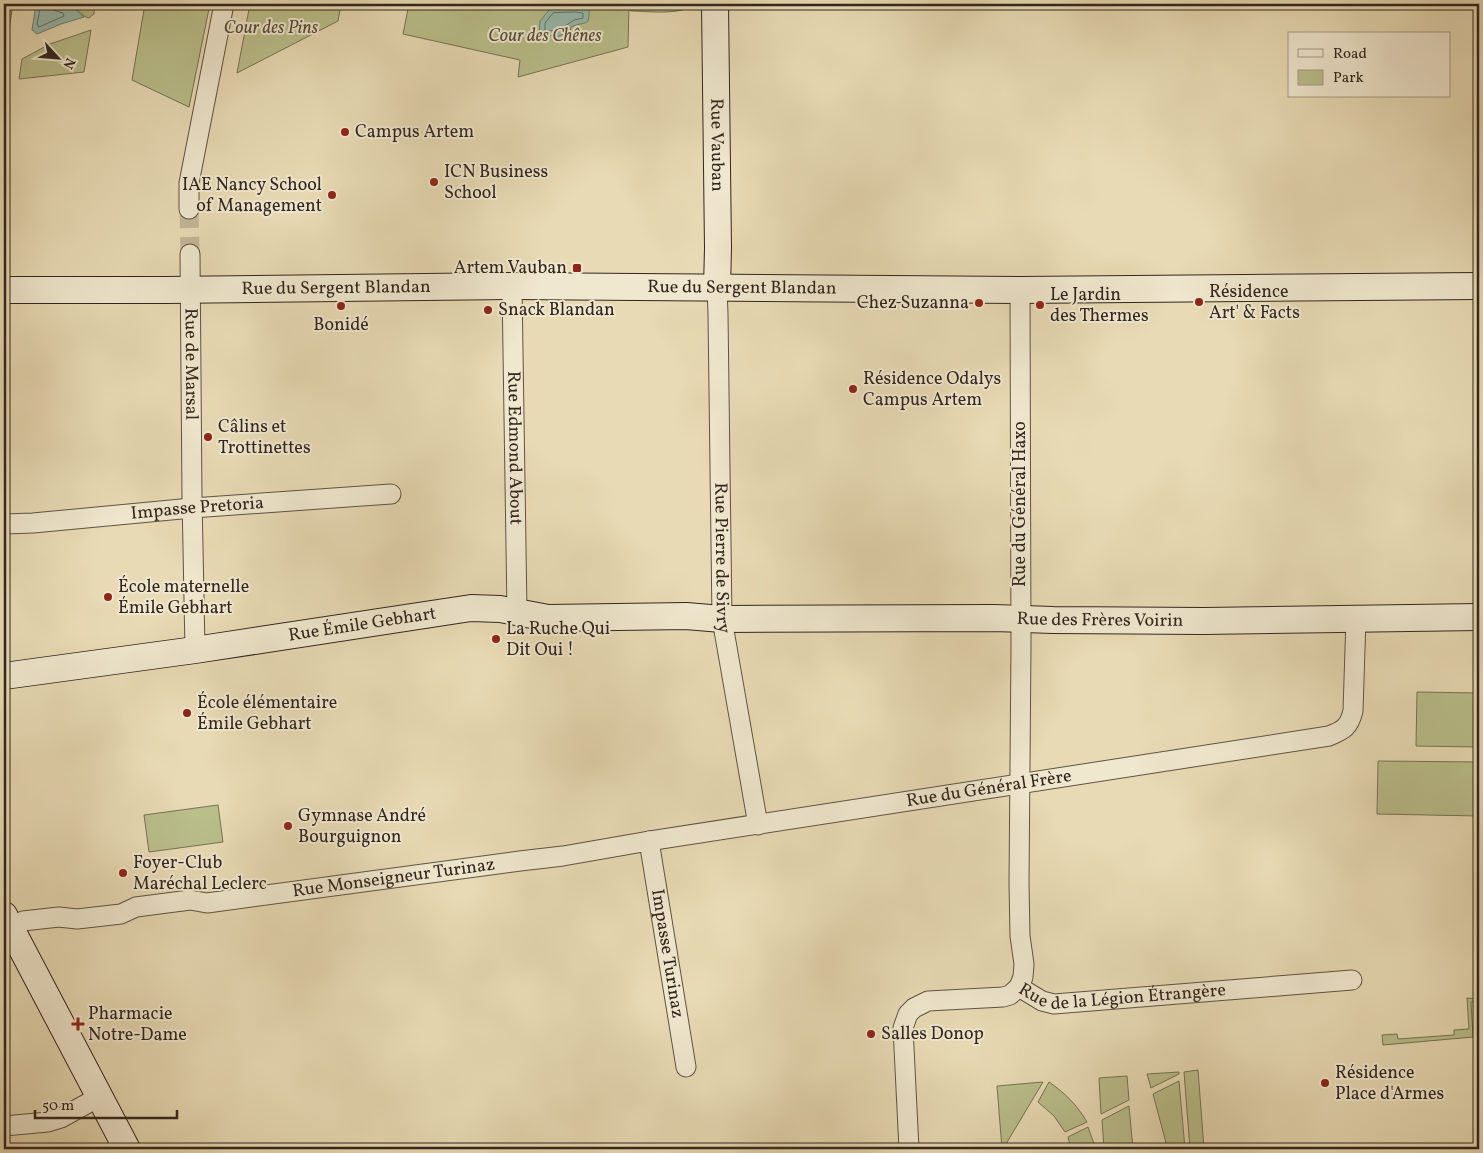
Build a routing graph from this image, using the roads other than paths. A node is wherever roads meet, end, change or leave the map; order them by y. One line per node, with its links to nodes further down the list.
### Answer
1 (224, 4): 3 (street)
2 (715, 4): 7 (street, Rue Vauban)
3 (189, 209)
4 (191, 271): 5 (street, Rue du Sergent Blandan); 8 (street, Rue du Sergent Blandan); 11 (street, Rue de Marsal)
5 (512, 286): 7 (street, Rue du Sergent Blandan); 13 (street, Rue Edmond About)
6 (1479, 286): 9 (street, Rue du Sergent Blandan)
7 (717, 288): 9 (street, Rue du Sergent Blandan); 17 (street, Rue Pierre de Sivry)
8 (4, 290)
9 (1020, 290): 16 (street, Rue du Général Haxo)
10 (392, 494): 11 (street, Impasse Pretoria)
11 (192, 508): 12 (street, Impasse Pretoria); 18 (street, Rue de Marsal)
12 (4, 524)
13 (517, 612): 17 (street, Rue Émile Gebhart); 18 (street, Rue Émile Gebhart)
14 (1479, 617): 15 (street, Rue des Frères Voirin)
15 (1356, 618): 16 (street, Rue des Frères Voirin); 20 (street, Rue du Général Frère)
16 (1020, 619): 17 (street, Rue des Frères Voirin); 20 (street, Rue du Général Haxo)
17 (722, 620): 21 (street, Rue Pierre de Sivry)
18 (195, 650): 19 (street, Rue Émile Gebhart)
19 (4, 676)
20 (1020, 784): 21 (street, Rue du Général Frère); 26 (street, Rue du Général Haxo)
21 (758, 825): 22 (street, Rue du Général Frère)
22 (649, 841): 23 (street, Rue du Général Frère); 27 (street, Impasse Turinaz)
23 (520, 861): 24 (street, Rue Monseigneur Turinaz)
24 (7, 921): 28 (street)
25 (1352, 980): 26 (street, Rue de la Légion Étrangère)
26 (1019, 987): 31 (street, Rue de la Légion Étrangère)
27 (686, 1067)
28 (99, 1097): 29 (street); 30 (street)
29 (4, 1126)
30 (127, 1149)
31 (909, 1149)

